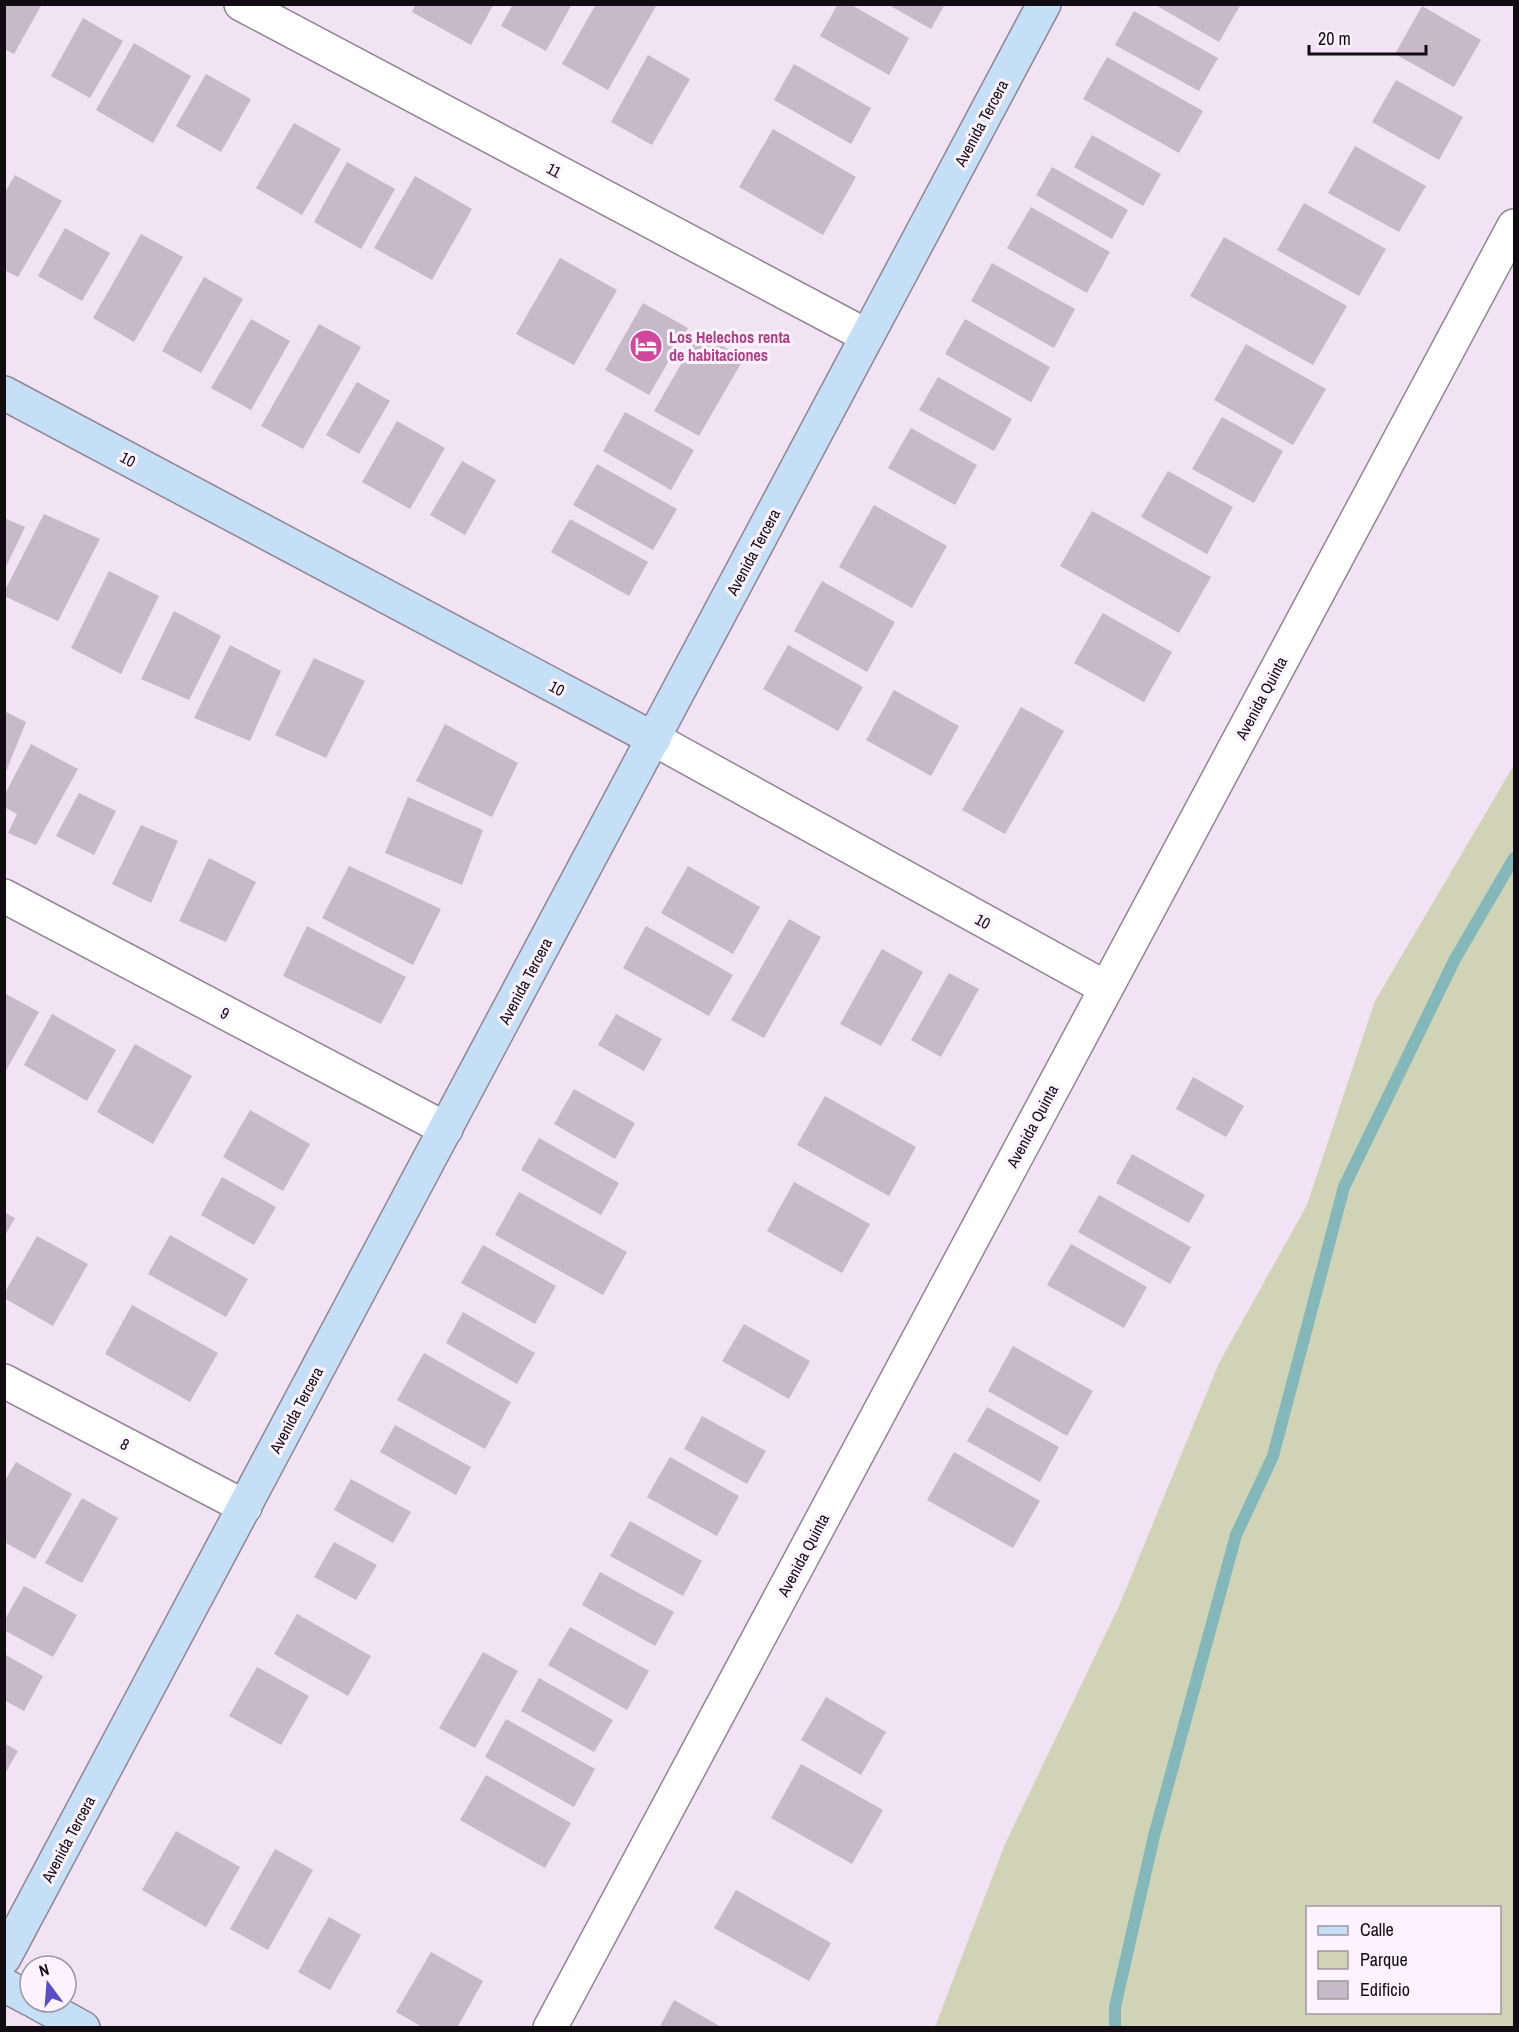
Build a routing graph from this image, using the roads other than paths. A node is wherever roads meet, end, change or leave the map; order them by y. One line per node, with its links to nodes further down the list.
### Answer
1 (241, 4): 4 (street, 11)
2 (1044, 4): 4 (street, Avenida Tercera)
3 (1515, 226): 8 (street, Avenida Quinta)
4 (867, 336): 6 (street, Avenida Tercera)
5 (4, 393): 6 (street, 10)
6 (654, 739): 8 (street, 10); 9 (street, Avenida Tercera)
7 (4, 896): 9 (street, 9)
8 (1106, 988): 17 (street, Avenida Quinta)
9 (446, 1130): 11 (street, Avenida Tercera)
10 (4, 1381): 11 (street, 8)
11 (245, 1508): 12 (street, Avenida Tercera)
12 (4, 1958)
13 (4, 1985): 14 (street)
14 (18, 1993)
15 (58, 2014): 16 (street)
16 (84, 2028)
17 (550, 2028)

